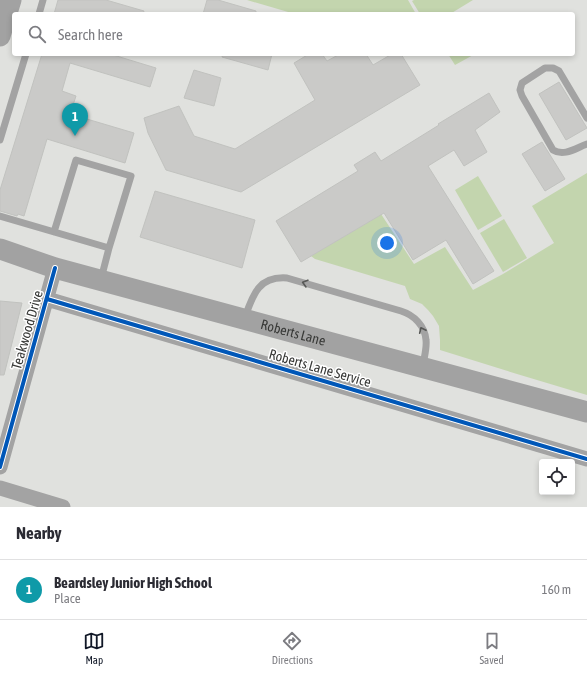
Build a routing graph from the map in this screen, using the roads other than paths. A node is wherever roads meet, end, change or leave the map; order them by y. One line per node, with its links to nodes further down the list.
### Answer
1 (11, 0): 4 (main road)
2 (43, 0): 3 (lane)
3 (39, 12)
4 (0, 36)
5 (25, 56): 7 (lane)
6 (587, 118): 8 (lane)
7 (0, 140)
8 (587, 144)
9 (0, 216): 10 (lane)
10 (54, 232): 11 (lane); 11 (lane)
11 (109, 248): 14 (lane)
12 (0, 249): 13 (main road, Roberts Lane)
13 (56, 268): 14 (main road, Roberts Lane); 15 (street, Teakwood Drive)
14 (100, 280): 16 (main road, Roberts Lane)
15 (47, 299): 19 (street, Roberts Lane Service); 20 (street, Teakwood Drive)
16 (244, 319): 17 (main road, Roberts Lane); 17 (lane, one-way to 16)
17 (423, 368): 18 (main road, Roberts Lane)
18 (587, 412)
19 (587, 458)
20 (0, 467)
21 (0, 488): 22 (street)
22 (64, 507)

